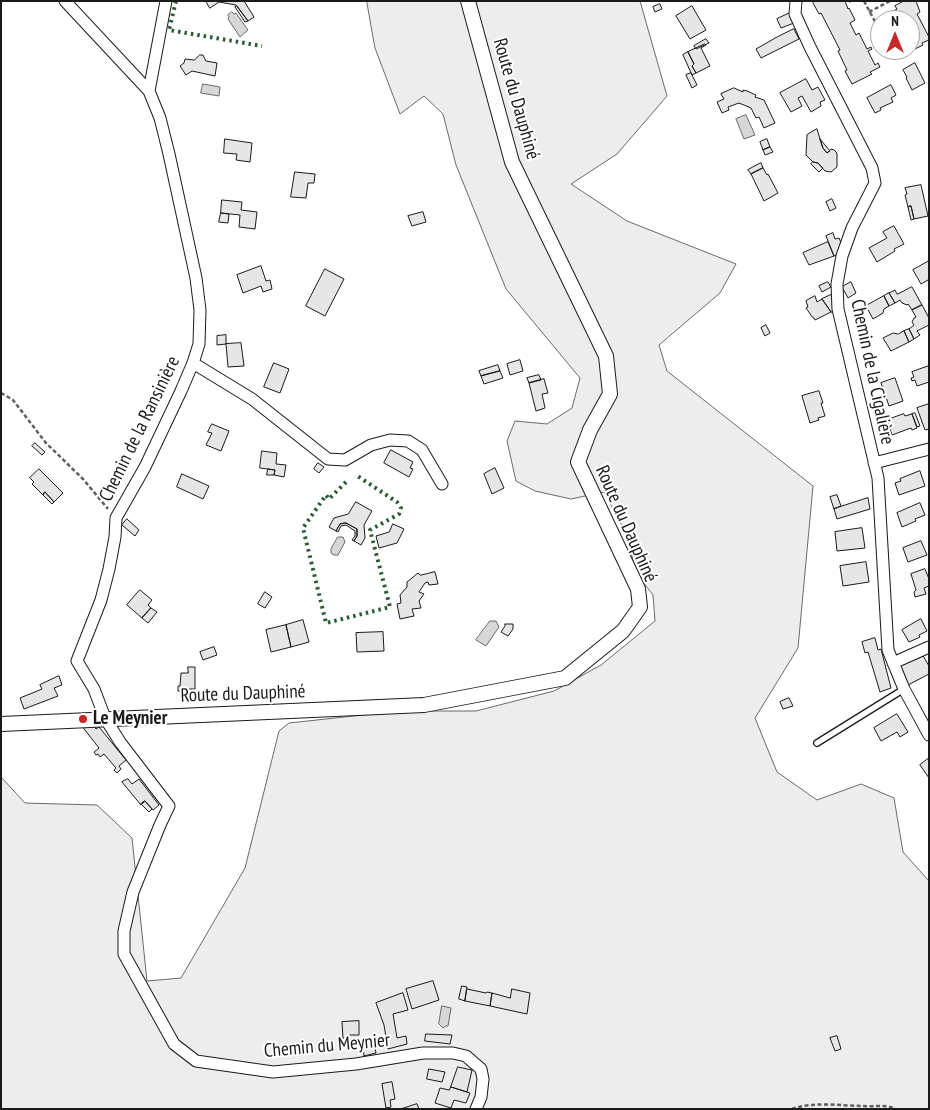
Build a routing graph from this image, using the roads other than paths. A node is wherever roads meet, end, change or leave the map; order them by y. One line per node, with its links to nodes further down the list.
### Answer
1 (65, 1): 5 (street, Chemin de la Ransinière)
2 (166, 1): 5 (street)
3 (468, 1): 13 (street, Route du Dauphiné)
4 (796, 1): 8 (street, Chemin de la Cigalière)
5 (148, 91): 6 (street, Chemin de la Ransinière)
6 (193, 363): 9 (street); 13 (street, Chemin de la Ransinière)
7 (929, 449): 8 (street)
8 (874, 463): 11 (street, Chemin de la Cigalière)
9 (442, 484)
10 (929, 647): 11 (street)
11 (893, 663): 12 (street, Chemin de la Cigalière)
12 (904, 689): 15 (street, Chemin de la Cigalière); 16 (lane)
13 (105, 718): 14 (street, Route du Dauphiné); 17 (street, Chemin du Meynier)
14 (1, 724)
15 (929, 735)
16 (818, 743)
17 (476, 1109)

